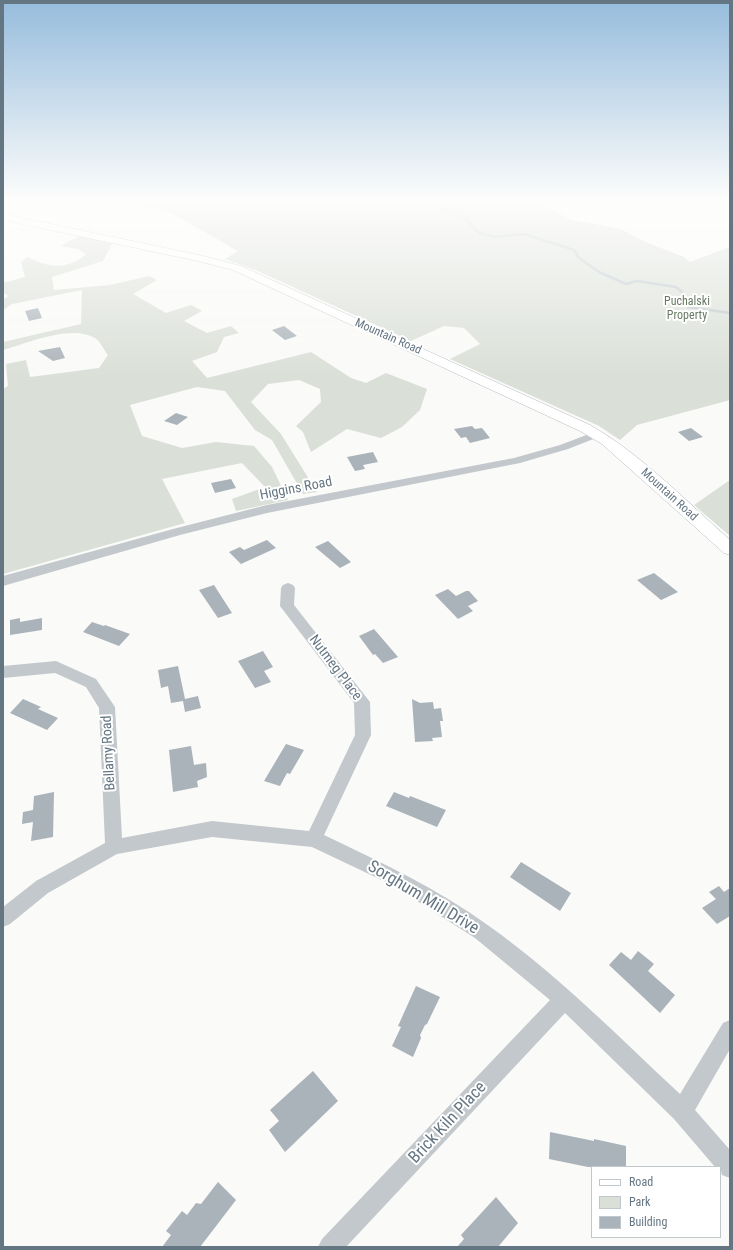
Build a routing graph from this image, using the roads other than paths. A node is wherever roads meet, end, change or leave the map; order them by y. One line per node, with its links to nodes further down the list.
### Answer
1 (207, 260): 2 (main road, Mountain Road)
2 (597, 434): 3 (main road, Mountain Road); 4 (street, Higgins Road)
3 (730, 550)
4 (3, 581)
5 (288, 588): 7 (street, Nutmeg Place)
6 (3, 672): 8 (street, Bellamy Road)
7 (314, 839): 8 (street, Sorghum Mill Drive); 10 (street, Sorghum Mill Drive)
8 (114, 847): 9 (street, Sorghum Mill Drive)
9 (3, 918)
10 (565, 999): 12 (street, Sorghum Mill Drive); 14 (street, Brick Kiln Place)
11 (730, 1030): 12 (street)
12 (682, 1111): 13 (street, Sorghum Mill Drive)
13 (730, 1167)
14 (330, 1247)

